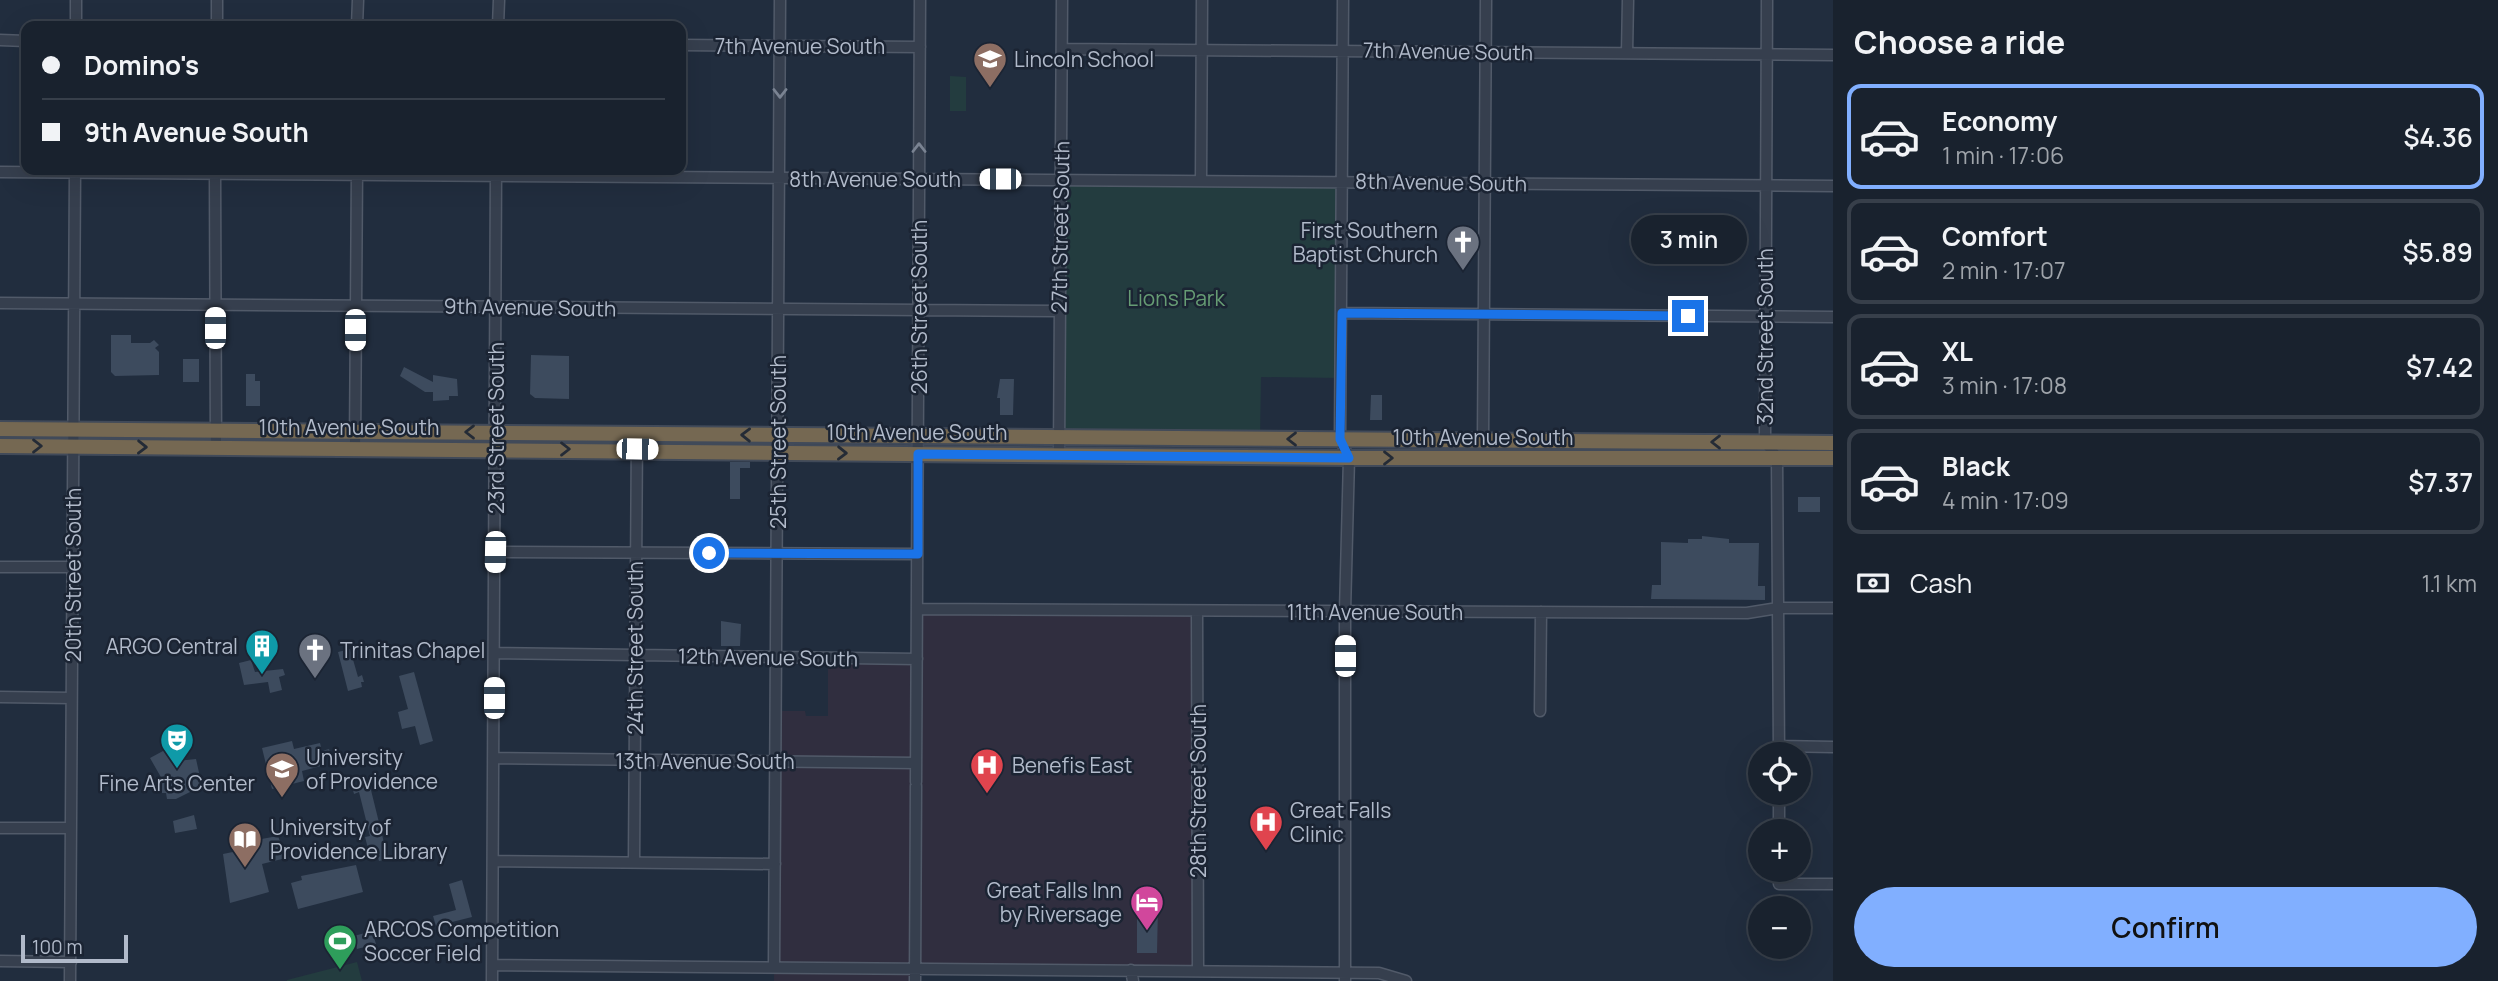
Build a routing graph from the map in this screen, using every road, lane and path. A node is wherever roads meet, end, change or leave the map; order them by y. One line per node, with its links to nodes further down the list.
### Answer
1 (76, 0): 13 (street)
2 (217, 0): 14 (street)
3 (358, 0): 15 (street)
4 (499, 0): 16 (street)
5 (780, 0): 20 (street, 25th Street South)
6 (920, 0): 21 (street, 26th Street South)
7 (1062, 0): 22 (street, 27th Street South)
8 (1202, 0): 23 (street)
9 (1343, 0): 24 (street)
10 (1486, 0): 25 (street)
11 (1628, 0): 26 (street)
12 (1767, 0): 27 (street, 32nd Street South)
13 (76, 21)
14 (216, 21)
15 (357, 21)
16 (498, 21)
17 (0, 40): 18 (street)
18 (21, 41)
19 (686, 45): 20 (street, 7th Avenue South)
20 (780, 46): 21 (street, 7th Avenue South); 36 (street, 25th Street South, one-way to 36)
21 (920, 47): 37 (street, 26th Street South, one-way to 21)
22 (1062, 49): 23 (street, 7th Avenue South); 38 (street, 27th Street South)
23 (1202, 50): 24 (street, 7th Avenue South); 39 (street)
24 (1343, 50): 25 (street, 7th Avenue South); 40 (street)
25 (1485, 51): 26 (street, 7th Avenue South); 41 (street)
26 (1627, 53): 27 (street, 7th Avenue South)
27 (1767, 54): 28 (street, 7th Avenue South); 42 (street, 32nd Street South)
28 (1833, 55)
29 (0, 172): 30 (street, 8th Avenue South)
30 (21, 172)
31 (75, 175): 45 (street, 20th Street South)
32 (215, 175): 46 (street)
33 (358, 175): 47 (street)
34 (496, 175): 48 (street, 23rd Street South)
35 (609, 175): 36 (street, 8th Avenue South)
36 (779, 178): 37 (street, 8th Avenue South); 49 (street, 25th Street South)
37 (919, 179): 38 (street, 8th Avenue South); 50 (street, 26th Street South)
38 (1060, 180): 39 (street, 8th Avenue South); 51 (street, 27th Street South)
39 (1201, 180): 40 (street, 8th Avenue South)
40 (1342, 181): 41 (street, 8th Avenue South); 52 (street)
41 (1485, 183): 42 (street, 8th Avenue South); 53 (street)
42 (1766, 185): 43 (street, 8th Avenue South); 54 (street, 32nd Street South)
43 (1833, 186)
44 (0, 303): 45 (street, 9th Avenue South)
45 (74, 303): 46 (street, 9th Avenue South); 57 (street, 20th Street South)
46 (215, 305): 47 (street, 9th Avenue South); 58 (street)
47 (355, 305): 48 (street, 9th Avenue South); 59 (street)
48 (496, 307): 49 (street, 9th Avenue South); 60 (street, 23rd Street South)
49 (778, 310): 50 (street, 9th Avenue South); 62 (street, 25th Street South)
50 (918, 310): 51 (street, 9th Avenue South); 63 (street, 26th Street South)
51 (1059, 312): 64 (street, 27th Street South)
52 (1342, 313): 53 (street); 65 (street)
53 (1484, 313): 54 (street); 66 (street)
54 (1765, 317): 55 (street); 67 (street, 32nd Street South)
55 (1833, 317)
56 (0, 429): 57 (highway, 10th Avenue South)
57 (73, 430): 58 (highway, 10th Avenue South); 70 (street, 20th Street South)
58 (216, 432): 59 (highway, 10th Avenue South); 72 (street)
59 (355, 432): 60 (highway, 10th Avenue South, one-way to 59); 71 (street)
60 (496, 432): 61 (highway, 10th Avenue South); 73 (street, 23rd Street South)
61 (637, 433): 62 (highway, 10th Avenue South, one-way to 61); 74 (street, 24th Street South)
62 (777, 436): 63 (highway, 10th Avenue South); 75 (street, 25th Street South)
63 (919, 437): 64 (highway, 10th Avenue South); 76 (street, 26th Street South)
64 (1058, 438): 65 (highway, 10th Avenue South, one-way to 64); 77 (street, 27th Street South)
65 (1340, 439): 66 (highway, 10th Avenue South); 79 (street)
66 (1483, 441): 67 (highway, 10th Avenue South, one-way to 66)
67 (1765, 442): 68 (highway, 10th Avenue South); 78 (street, 32nd Street South)
68 (1833, 443)
69 (0, 446): 70 (highway, 10th Avenue South, one-way to 70)
70 (74, 446): 72 (highway, 10th Avenue South, one-way to 72); 86 (street, 20th Street South)
71 (355, 448): 72 (highway, 10th Avenue South); 73 (highway, 10th Avenue South)
72 (215, 449)
73 (496, 449): 74 (highway, 10th Avenue South, one-way to 74); 81 (street, 23rd Street South)
74 (637, 449): 75 (highway, 10th Avenue South); 82 (street, 24th Street South)
75 (778, 452): 76 (highway, 10th Avenue South, one-way to 76); 83 (street, 25th Street South)
76 (918, 454): 77 (highway, 10th Avenue South); 84 (street, 26th Street South)
77 (1059, 454): 79 (highway, 10th Avenue South)
78 (1777, 457): 79 (highway, 10th Avenue South, one-way to 78); 80 (highway, 10th Avenue South); 87 (street)
79 (1349, 458): 91 (street)
80 (1833, 458)
81 (495, 552): 82 (street); 93 (street, 23rd Street South)
82 (636, 552): 83 (street); 94 (street, 24th Street South)
83 (777, 553): 84 (street); 95 (street, 25th Street South)
84 (918, 554): 89 (street, 26th Street South)
85 (0, 567): 86 (street)
86 (73, 567): 98 (street, 20th Street South)
87 (1778, 608): 88 (street, 11th Avenue South); 92 (street, 11th Avenue South); 100 (street)
88 (1833, 608)
89 (917, 609): 90 (street, 11th Avenue South); 96 (street, 26th Street South)
90 (1197, 611): 91 (street, 11th Avenue South); 119 (street, 28th Street South)
91 (1345, 612): 92 (street, 11th Avenue South); 121 (street)
92 (1541, 612): 99 (street)
93 (494, 653): 94 (street, 12th Avenue South); 103 (street, 23rd Street South)
94 (635, 656): 95 (street, 12th Avenue South); 104 (street, 24th Street South)
95 (776, 658): 96 (street, 12th Avenue South); 105 (street, 25th Street South)
96 (917, 659): 106 (street, 26th Street South)
97 (0, 697): 98 (street)
98 (71, 698): 108 (street, 20th Street South)
99 (1540, 711)
100 (1779, 742)
101 (1833, 747): 102 (street)
102 (1811, 748)
103 (493, 758): 104 (street, 13th Avenue South); 109 (street, 23rd Street South)
104 (634, 760): 105 (street, 13th Avenue South); 110 (street, 24th Street South)
105 (776, 761): 106 (street, 13th Avenue South); 111 (street, 25th Street South)
106 (916, 762): 118 (street, 26th Street South)
107 (0, 828): 108 (street)
108 (71, 828): 115 (street, 20th Street South)
109 (493, 861): 110 (street); 116 (street, 23rd Street South)
110 (634, 862): 111 (street)
111 (775, 864): 117 (street, 25th Street South)
112 (1779, 882): 113 (street)
113 (1833, 884)
114 (0, 961): 115 (street)
115 (71, 962): 122 (street, 20th Street South)
116 (492, 965): 117 (street); 123 (street, 23rd Street South)
117 (774, 967): 118 (street)
118 (915, 968): 120 (street); 124 (street, 26th Street South)
119 (1198, 971): 120 (street); 121 (street)
120 (1132, 976)
121 (1345, 977): 125 (street)
122 (70, 981)
123 (492, 981)
124 (915, 981)
125 (1406, 981)

